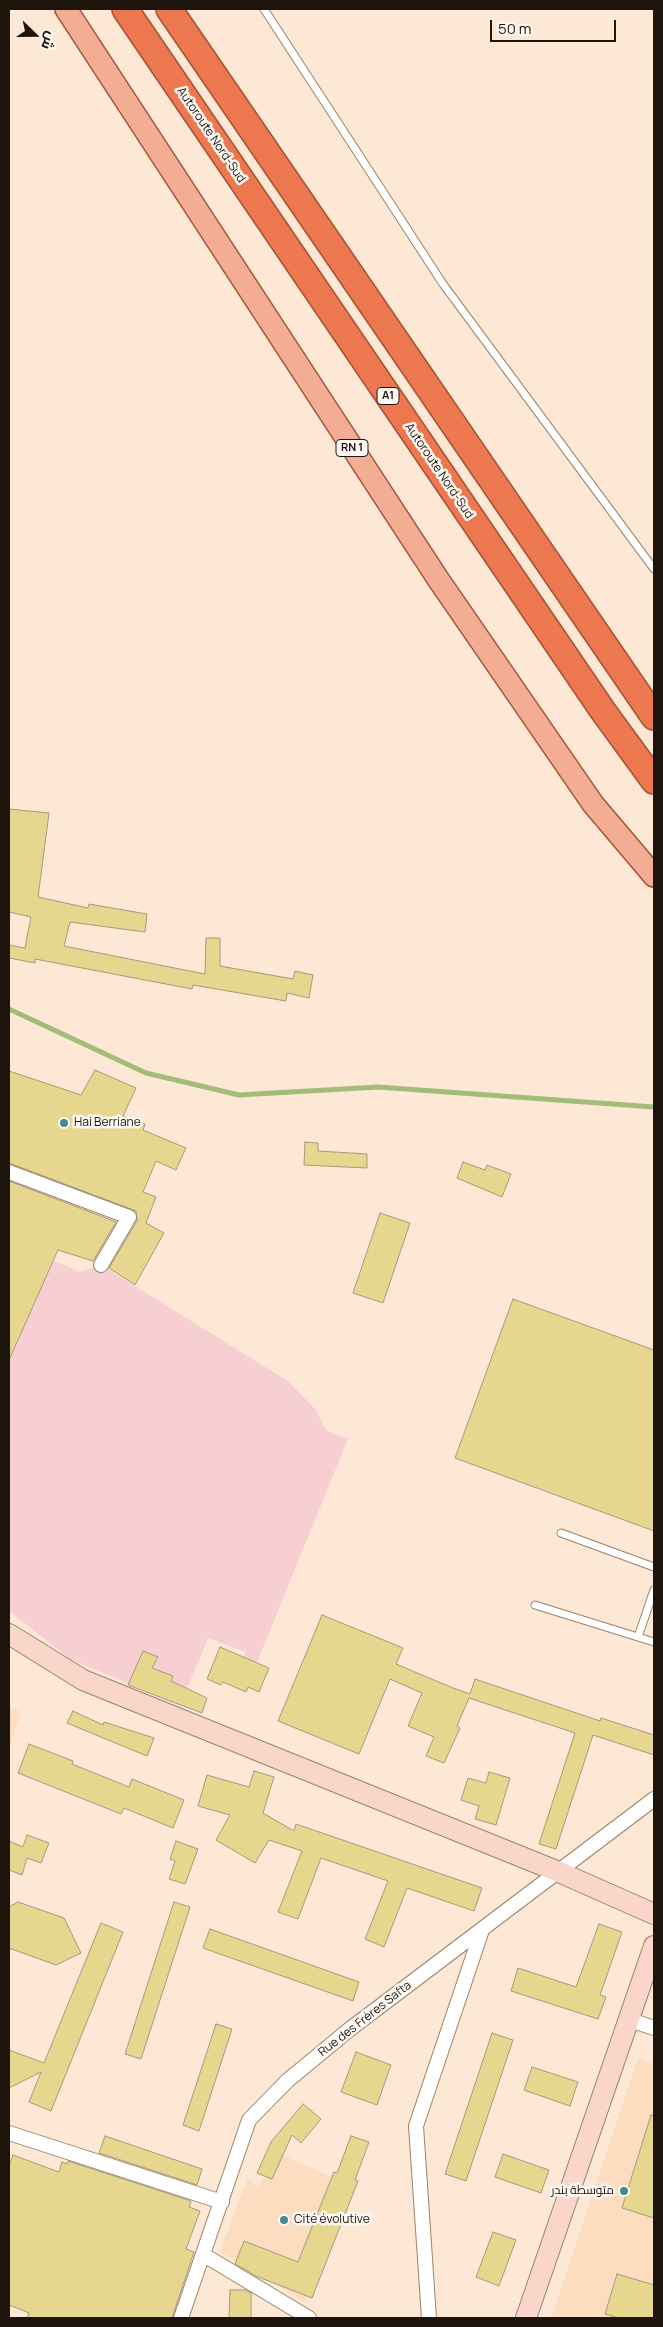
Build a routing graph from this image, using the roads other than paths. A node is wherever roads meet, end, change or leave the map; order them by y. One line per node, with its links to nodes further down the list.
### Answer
1 (66, 9): 8 (main road, RN 1)
2 (125, 9): 7 (highway, Autoroute Nord-Sud / A1)
3 (169, 9): 6 (highway)
4 (264, 9): 5 (lane)
5 (654, 569)
6 (654, 717)
7 (654, 781)
8 (654, 876)
9 (9, 1172): 10 (street)
10 (101, 1265)
11 (561, 1532): 12 (lane)
12 (654, 1567)
13 (654, 1590): 16 (lane)
14 (535, 1605): 16 (lane)
15 (9, 1634): 19 (main road)
16 (638, 1637): 17 (lane)
17 (654, 1642)
18 (654, 1800): 19 (street, Rue des Frères Safta)
19 (560, 1872): 20 (main road); 21 (street, Rue des Frères Safta)
20 (654, 1914)
21 (482, 1930): 26 (street, Rue des Frères Safta); 30 (street)
22 (654, 1946): 23 (main road)
23 (630, 2020): 24 (street); 31 (main road)
24 (654, 2028)
25 (9, 2133): 26 (street)
26 (222, 2202): 27 (street, Rue des Frères Safta)
27 (204, 2255): 28 (street, Rue des Frères Safta); 29 (street)
28 (181, 2318)
29 (309, 2318)
30 (429, 2318)
31 (526, 2318)

